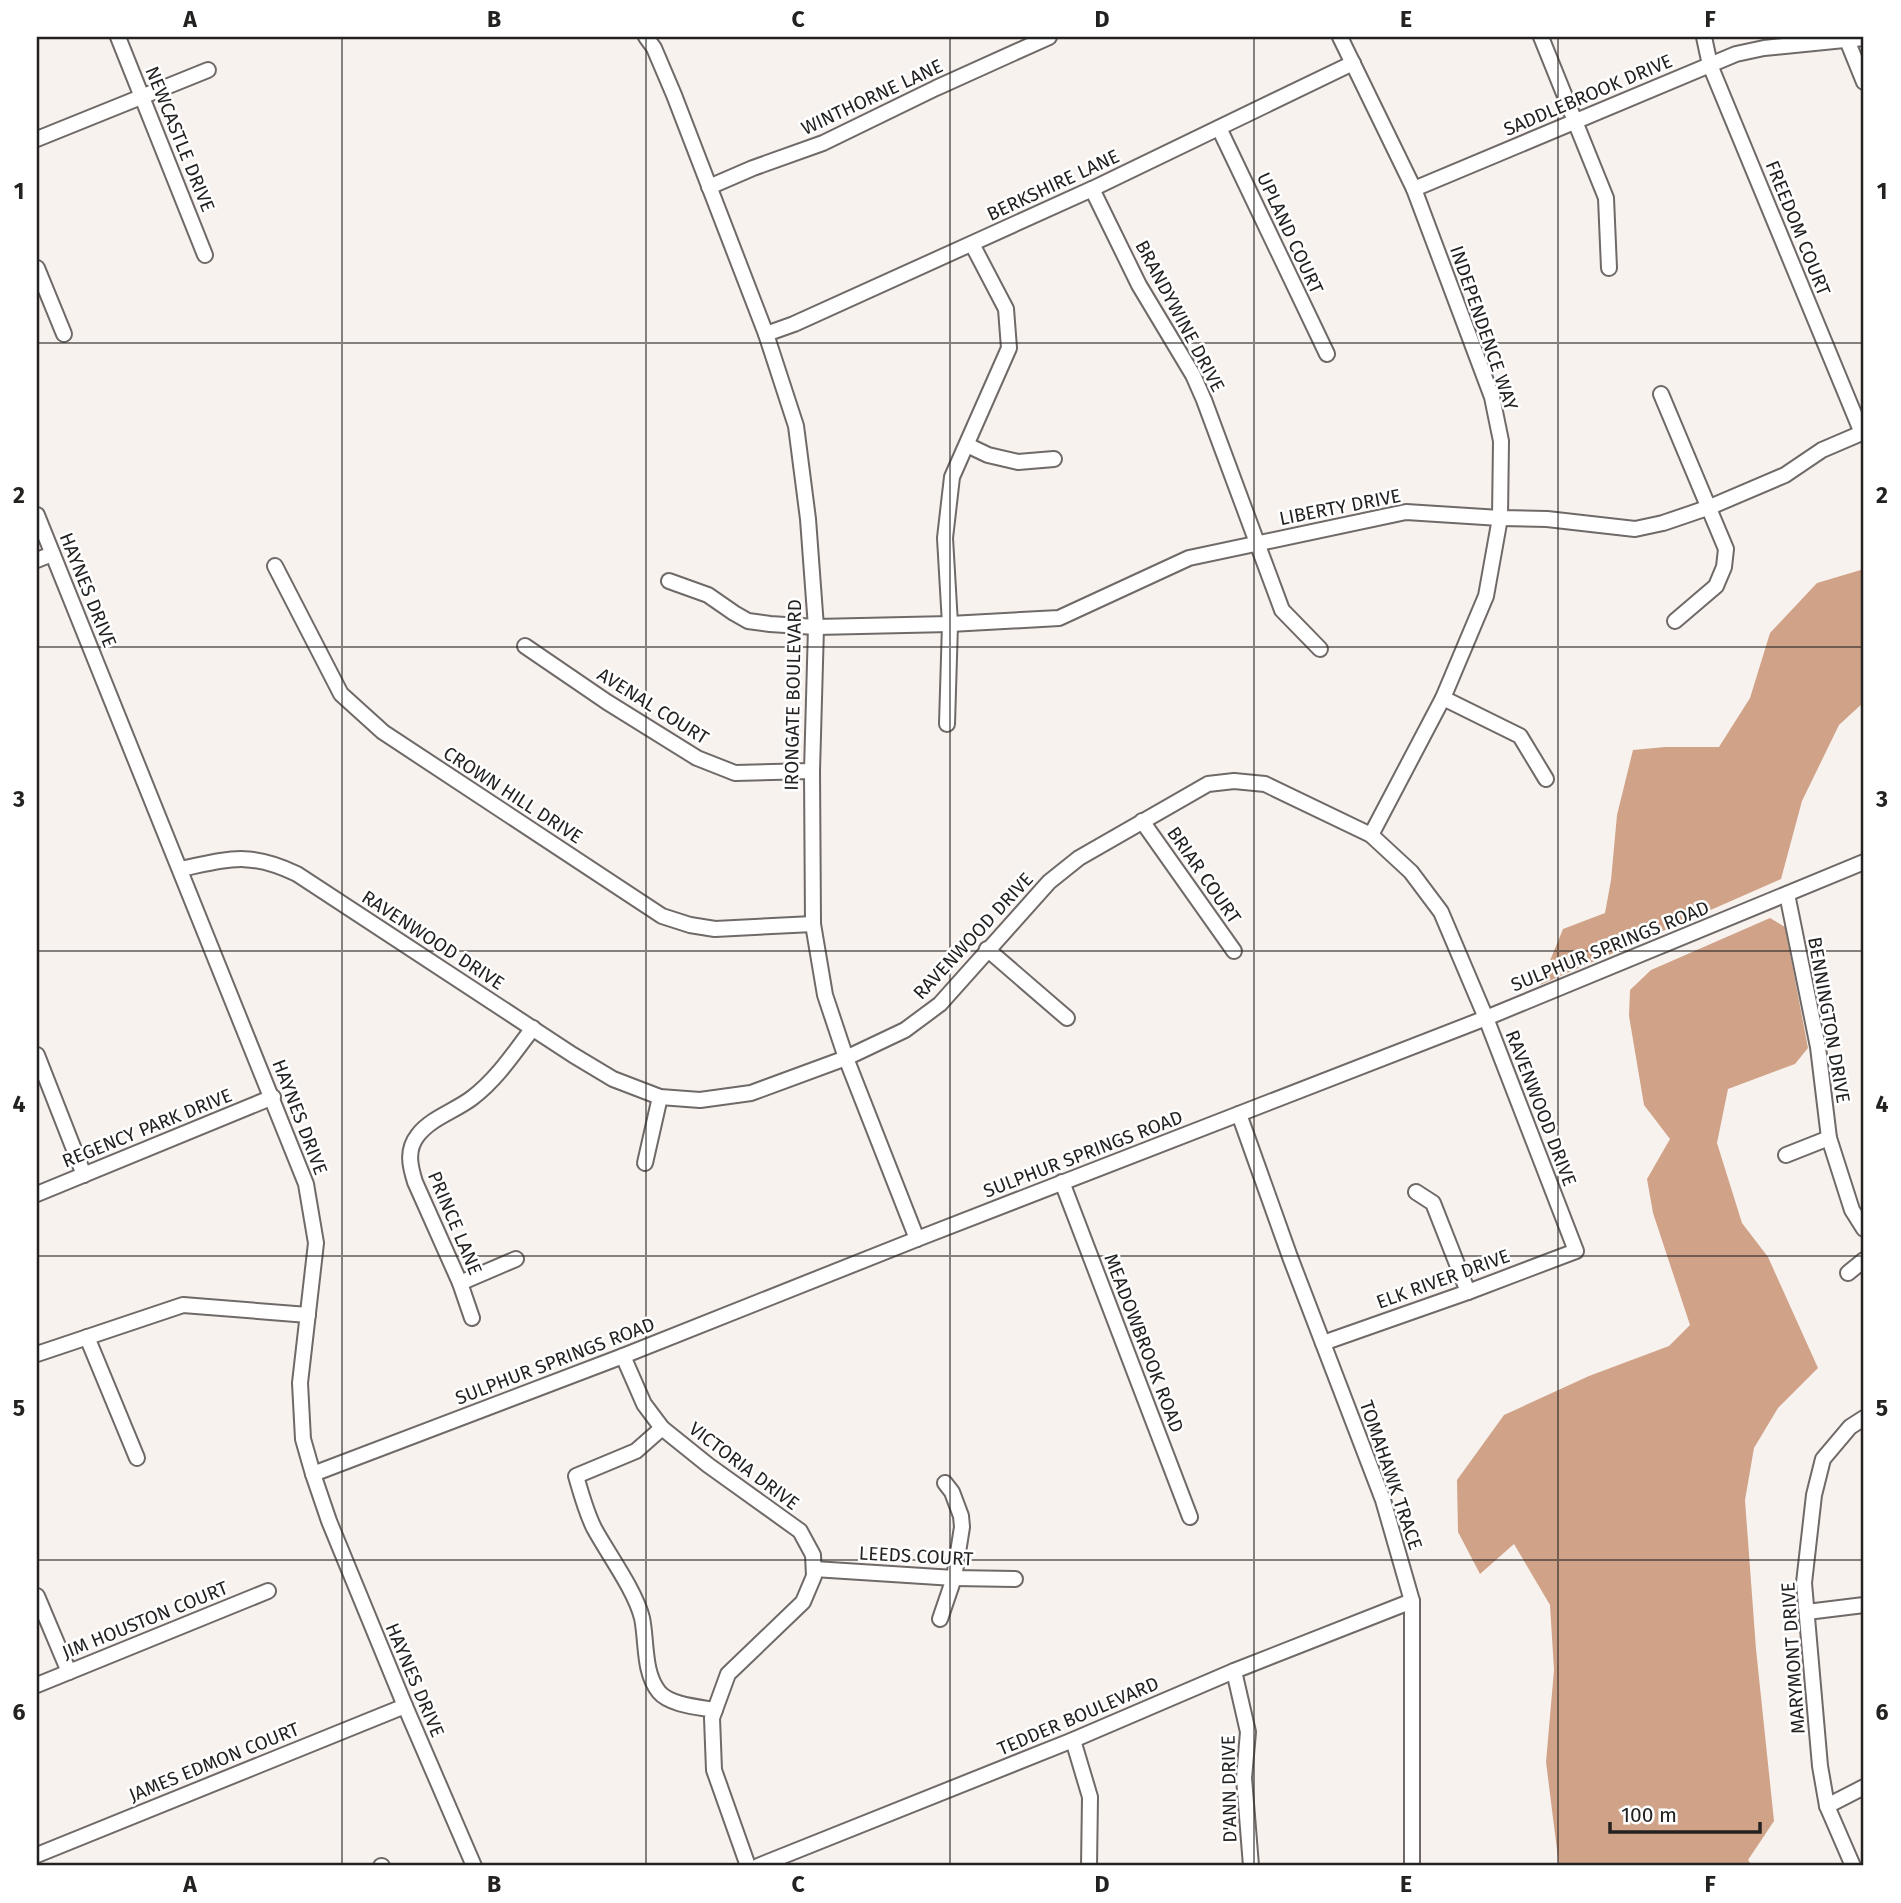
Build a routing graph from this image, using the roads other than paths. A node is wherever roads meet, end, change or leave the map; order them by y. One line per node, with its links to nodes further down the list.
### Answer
1 (118, 37): 13 (street, NEWCASTLE DRIVE)
2 (646, 37): 17 (street, IRONGATE BOULEVARD)
3 (1049, 37): 17 (street, WINTHORNE LANE)
4 (1340, 37): 9 (street, INDEPENDENCE WAY)
5 (1541, 37): 14 (street)
6 (1704, 37): 10 (street, FREEDOM COURT)
7 (1864, 38): 8 (street, SADDLEBROOK DRIVE)
8 (1847, 40): 10 (street, SADDLEBROOK DRIVE); 12 (street)
9 (1353, 64): 15 (street, BERKSHIRE LANE); 19 (street, INDEPENDENCE WAY)
10 (1710, 65): 14 (street, SADDLEBROOK DRIVE); 28 (street, FREEDOM COURT)
11 (208, 70): 13 (street)
12 (1864, 82)
13 (143, 97): 16 (street); 21 (street, NEWCASTLE DRIVE)
14 (1575, 122): 19 (street, SADDLEBROOK DRIVE); 23 (street)
15 (1219, 128): 18 (street, BERKSHIRE LANE); 26 (street, UPLAND COURT)
16 (37, 139)
17 (709, 187): 25 (street, IRONGATE BOULEVARD)
18 (1093, 189): 20 (street, BERKSHIRE LANE); 34 (street, BRANDYWINE DRIVE)
19 (1414, 190): 33 (street, INDEPENDENCE WAY)
20 (972, 244): 25 (street, BERKSHIRE LANE); 29 (street)
21 (205, 255)
22 (37, 268): 24 (street)
23 (1609, 268)
24 (64, 334)
25 (766, 334): 41 (street, IRONGATE BOULEVARD)
26 (1327, 354)
27 (1661, 394): 31 (street)
28 (1863, 432): 31 (street, LIBERTY DRIVE)
29 (967, 445): 30 (street); 40 (street)
30 (1054, 459)
31 (1710, 507): 33 (street, LIBERTY DRIVE); 39 (street)
32 (37, 514): 35 (street, HAYNES DRIVE)
33 (1500, 518): 34 (street, LIBERTY DRIVE); 44 (street, INDEPENDENCE WAY)
34 (1257, 542): 40 (street, LIBERTY DRIVE); 43 (street, BRANDYWINE DRIVE)
35 (52, 554): 36 (street); 51 (street, HAYNES DRIVE)
36 (37, 560)
37 (275, 566): 53 (street, CROWN HILL DRIVE)
38 (669, 581): 41 (street, LIBERTY DRIVE)
39 (1675, 621)
40 (950, 624): 41 (street, LIBERTY DRIVE); 45 (street)
41 (816, 627): 46 (street, IRONGATE BOULEVARD)
42 (525, 646): 46 (street, AVENAL COURT)
43 (1320, 649)
44 (1443, 698): 47 (street); 49 (street, INDEPENDENCE WAY)
45 (947, 724)
46 (812, 771): 53 (street, IRONGATE BOULEVARD)
47 (1546, 779)
48 (1142, 821): 49 (street, RAVENWOOD DRIVE); 54 (street, RAVENWOOD DRIVE); 55 (street, BRIAR COURT)
49 (1371, 835): 57 (street, RAVENWOOD DRIVE)
50 (1864, 862): 52 (street, SULPHUR SPRINGS ROAD)
51 (180, 869): 58 (street, RAVENWOOD DRIVE); 61 (street, HAYNES DRIVE)
52 (1787, 894): 57 (street, SULPHUR SPRINGS ROAD); 64 (street, BENNINGTON DRIVE)
53 (813, 924): 60 (street, IRONGATE BOULEVARD)
54 (987, 949): 56 (street); 60 (street, RAVENWOOD DRIVE)
55 (1234, 951)
56 (1067, 1018)
57 (1486, 1018): 63 (street, SULPHUR SPRINGS ROAD); 73 (street, RAVENWOOD DRIVE)
58 (533, 1028): 62 (street, RAVENWOOD DRIVE); 77 (street, PRINCE LANE)
59 (37, 1055): 67 (street)
60 (846, 1058): 62 (street, RAVENWOOD DRIVE); 72 (street, IRONGATE BOULEVARD)
61 (272, 1097): 67 (street, REGENCY PARK DRIVE); 79 (street, HAYNES DRIVE)
62 (660, 1097): 66 (street)
63 (1239, 1114): 68 (street, SULPHUR SPRINGS ROAD); 82 (street, TOMAHAWK TRACE)
64 (1829, 1138): 65 (street); 71 (street, BENNINGTON DRIVE)
65 (1786, 1155)
66 (645, 1164)
67 (84, 1175): 70 (street, REGENCY PARK DRIVE)
68 (1062, 1182): 72 (street, SULPHUR SPRINGS ROAD); 90 (street, MEADOWBROOK ROAD)
69 (1416, 1192): 78 (street)
70 (37, 1194)
71 (1864, 1229)
72 (917, 1238): 84 (street, SULPHUR SPRINGS ROAD)
73 (1576, 1251): 78 (street, ELK RIVER DRIVE)
74 (516, 1259): 77 (street)
75 (1864, 1260): 76 (street)
76 (1848, 1273)
77 (460, 1283): 80 (street, PRINCE LANE)
78 (1468, 1292): 82 (street, ELK RIVER DRIVE)
79 (308, 1315): 81 (street); 88 (street, HAYNES DRIVE)
80 (472, 1318)
81 (87, 1337): 83 (street); 87 (street)
82 (1324, 1342): 96 (street, TOMAHAWK TRACE)
83 (37, 1354)
84 (623, 1356): 86 (street, VICTORIA DRIVE); 88 (street, SULPHUR SPRINGS ROAD)
85 (1864, 1418): 98 (street, MARYMONT DRIVE)
86 (662, 1428): 91 (street, VICTORIA DRIVE); 104 (street)
87 (136, 1458)
88 (313, 1474): 103 (street, HAYNES DRIVE)
89 (945, 1483): 92 (street)
90 (1190, 1517)
91 (814, 1569): 92 (street, LEEDS COURT); 104 (street)
92 (954, 1578): 93 (street, LEEDS COURT); 99 (street)
93 (1015, 1579)
94 (268, 1591): 101 (street, JIM HOUSTON COURT)
95 (37, 1596): 101 (street)
96 (1412, 1601): 100 (street, TEDDER BOULEVARD); 114 (street, TOMAHAWK TRACE)
97 (1864, 1605): 98 (street)
98 (1807, 1612): 107 (street, MARYMONT DRIVE)
99 (940, 1619)
100 (1234, 1671): 105 (street, TEDDER BOULEVARD); 113 (street, D'ANN DRIVE)
101 (69, 1672): 102 (street, JIM HOUSTON COURT)
102 (37, 1685)
103 (405, 1706): 108 (street, JAMES EDMON COURT); 109 (street, HAYNES DRIVE)
104 (715, 1710): 110 (street)
105 (1073, 1740): 111 (street, TEDDER BOULEVARD); 112 (street)
106 (1864, 1787): 107 (street)
107 (1827, 1806): 115 (street, MARYMONT DRIVE)
108 (37, 1855)
109 (474, 1866)
110 (748, 1866)
111 (758, 1866)
112 (1088, 1866)
113 (1251, 1866)
114 (1412, 1866)
115 (1853, 1866)

